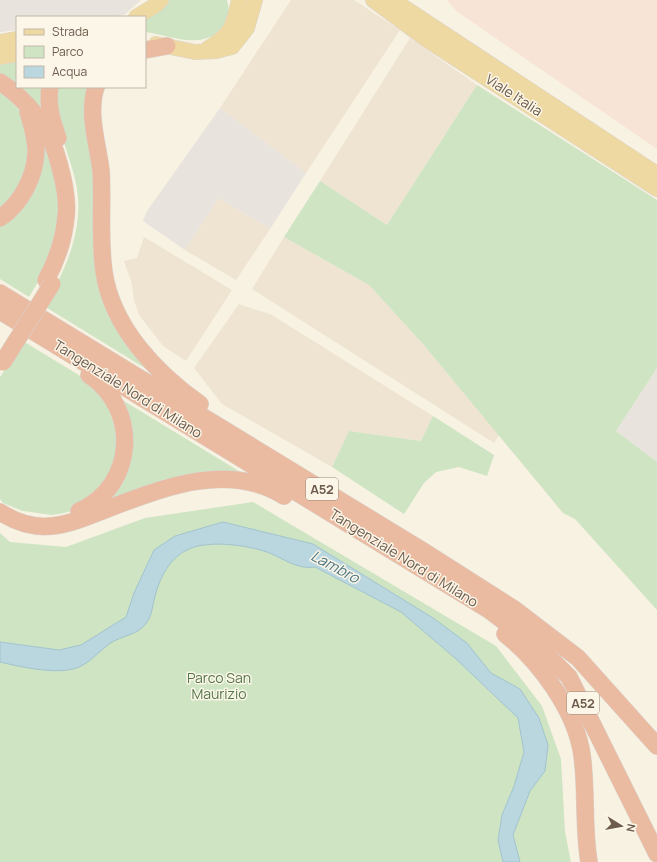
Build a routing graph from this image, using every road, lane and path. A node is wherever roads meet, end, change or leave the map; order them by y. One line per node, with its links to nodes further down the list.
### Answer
1 (151, 0): 8 (main road)
2 (161, 0): 8 (main road)
3 (255, 0): 15 (main road)
4 (367, 0): 9 (main road)
5 (373, 0): 9 (main road, Viale Italia)
6 (393, 0): 22 (main road, Viale Italia)
7 (236, 5): 15 (main road)
8 (140, 16)
9 (395, 17): 23 (main road, Viale Italia)
10 (16, 39): 11 (main road)
11 (0, 42)
12 (146, 42): 13 (main road)
13 (167, 46): 14 (highway); 15 (main road)
14 (146, 50)
15 (202, 52)
16 (16, 54): 17 (main road)
17 (0, 57)
18 (0, 82): 21 (highway)
19 (50, 88): 25 (highway)
20 (96, 88): 30 (highway)
21 (27, 106): 24 (highway); 25 (highway)
22 (657, 174)
23 (657, 189)
24 (0, 218)
25 (49, 282): 29 (highway, bridge)
26 (0, 293): 30 (highway, Tangenziale Nord di Milano / A52)
27 (0, 311): 33 (highway, Tangenziale Nord di Milano / A52)
28 (0, 321): 31 (highway)
29 (1, 361)
30 (221, 427): 34 (highway, Tangenziale Nord di Milano / A52)
31 (0, 504)
32 (0, 512): 33 (highway)
33 (432, 576): 35 (highway, Tangenziale Nord di Milano / A52); 36 (highway)
34 (657, 746)
35 (657, 854)
36 (589, 862)

